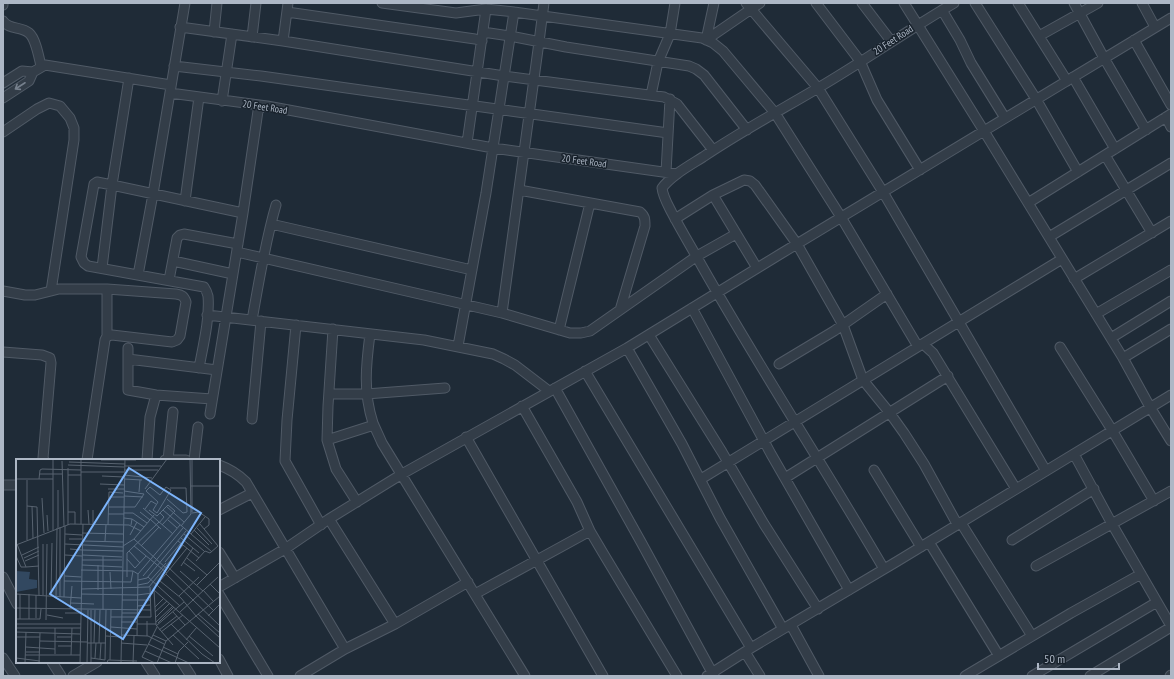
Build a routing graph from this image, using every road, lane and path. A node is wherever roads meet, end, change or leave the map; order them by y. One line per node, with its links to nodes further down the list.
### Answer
1 (185, 3): 29 (street)
2 (217, 3): 31 (street)
3 (256, 3): 37 (street)
4 (382, 3): 21 (street)
5 (544, 3): 25 (street)
6 (675, 3): 33 (street)
7 (714, 3): 38 (street)
8 (760, 3): 18 (street)
9 (816, 3): 44 (street)
10 (862, 3): 42 (street)
11 (904, 3): 28 (street)
12 (954, 3): 22 (street, 20 Feet Road)
13 (975, 3): 62 (street)
14 (1018, 3): 36 (street)
15 (1074, 3): 24 (street)
16 (1098, 3): 24 (street)
17 (1142, 3): 30 (street)
18 (749, 6): 38 (street); 56 (street)
19 (500, 7): 21 (street); 23 (street)
20 (288, 8): 34 (street); 40 (street)
21 (486, 9): 34 (street)
22 (942, 10): 28 (street, 20 Feet Road); 71 (street)
23 (514, 12): 25 (street); 35 (street)
24 (1080, 14): 36 (street); 43 (street)
25 (542, 16): 33 (street); 41 (street)
26 (3, 21): 46 (street)
27 (1169, 22): 30 (street)
28 (918, 24): 42 (street, 20 Feet Road); 75 (street)
29 (180, 27): 31 (street); 47 (street)
30 (1156, 27): 39 (street)
31 (214, 32): 32 (street)
32 (232, 34): 37 (street); 49 (street)
33 (670, 34): 38 (street); 45 (street)
34 (482, 36): 35 (street); 50 (street)
35 (510, 36): 41 (street); 51 (street)
36 (1039, 36): 53 (street)
37 (252, 37): 40 (street)
38 (706, 40): 68 (street)
39 (1134, 40): 43 (street); 65 (street)
40 (283, 41): 50 (street)
41 (539, 42): 45 (street); 54 (street)
42 (891, 42): 44 (street, 20 Feet Road)
43 (1104, 58): 53 (street); 74 (street)
44 (860, 61): 56 (street, 20 Feet Road); 85 (street)
45 (658, 62): 58 (street); 73 (street)
46 (42, 66): 48 (street); 52 (street, 20 Feet Road)
47 (174, 66): 49 (street); 57 (street)
48 (33, 72): 55 (street); 59 (street, one-way to 59)
49 (226, 72): 63 (street); 64 (street)
50 (477, 72): 51 (street); 64 (street)
51 (504, 76): 54 (street); 67 (street)
52 (129, 78): 57 (street, 20 Feet Road); 89 (street)
53 (1070, 79): 62 (street); 80 (street)
54 (534, 80): 58 (street); 69 (street)
55 (3, 83)
56 (818, 88): 68 (street, 20 Feet Road); 92 (street)
57 (170, 89): 60 (street, 20 Feet Road); 93 (street)
58 (651, 95): 61 (street)
59 (3, 98)
60 (199, 98): 63 (street, 20 Feet Road); 95 (street)
61 (670, 99): 77 (street); 81 (street)
62 (1036, 100): 71 (street); 87 (street)
63 (222, 101): 66 (street, 20 Feet Road)
64 (472, 105): 67 (street); 78 (street)
65 (1171, 105)
66 (262, 106): 78 (street, 20 Feet Road); 99 (street)
67 (499, 109): 69 (street); 79 (street)
68 (775, 113): 73 (street, 20 Feet Road); 100 (street)
69 (529, 114): 77 (street); 82 (street)
70 (1169, 116): 72 (street); 74 (street)
71 (1005, 118): 75 (street)
72 (1171, 127)
73 (747, 130): 81 (street, 20 Feet Road)
74 (1146, 130): 80 (street)
75 (984, 131): 85 (street); 97 (street)
76 (3, 132): 123 (street)
77 (668, 133): 86 (street)
78 (467, 143): 79 (street, 20 Feet Road)
79 (493, 148): 82 (street, 20 Feet Road); 115 (street)
80 (1115, 149): 83 (street)
81 (713, 150): 88 (street, 20 Feet Road)
82 (524, 152): 86 (street, 20 Feet Road); 90 (street)
83 (1105, 155): 87 (street); 91 (street)
84 (1171, 163): 91 (street)
85 (920, 170): 92 (street)
86 (666, 172): 88 (street, 20 Feet Road)
87 (1078, 172): 97 (street)
88 (677, 174): 101 (street)
89 (112, 185): 93 (street); 113 (street); 113 (street)
90 (519, 190): 96 (street); 130 (street)
91 (1125, 190): 104 (street); 106 (street)
92 (883, 192): 100 (street); 135 (street)
93 (153, 194): 95 (street); 118 (street)
94 (713, 195): 101 (street); 105 (street); 107 (street)
95 (185, 201): 99 (street)
96 (590, 202): 129 (street); 140 (street)
97 (1028, 203): 106 (street)
98 (276, 205): 103 (street)
99 (243, 213): 108 (street)
100 (841, 217): 107 (street); 125 (street)
101 (675, 219): 109 (street)
102 (1171, 221): 104 (street)
103 (271, 224): 110 (street); 115 (street)
104 (1152, 232): 119 (street)
105 (736, 234): 109 (street); 114 (street)
106 (1049, 237): 111 (street)
107 (797, 244): 114 (street); 137 (street)
108 (237, 248): 110 (street); 112 (street); 117 (street)
109 (696, 256): 124 (street); 129 (street)
110 (264, 258): 127 (street); 134 (street)
111 (1062, 259): 119 (street); 135 (street)
112 (173, 261): 117 (street); 120 (street)
113 (102, 268): 118 (street)
114 (757, 268): 124 (street)
115 (472, 270): 127 (street)
116 (1171, 270): 131 (street)
117 (233, 274): 133 (street)
118 (138, 275): 120 (street)
119 (1074, 278): 131 (street)
120 (169, 280): 132 (street)
121 (107, 289): 123 (street); 143 (street); 143 (street)
122 (3, 291): 123 (street)
123 (51, 291)
124 (717, 293): 128 (street); 172 (street)
125 (886, 294): 137 (street); 145 (street)
126 (1171, 301): 144 (street)
127 (466, 305): 130 (street); 146 (street)
128 (692, 308): 142 (street); 178 (street)
129 (620, 310): 140 (street)
130 (502, 313): 140 (street)
131 (1096, 314): 144 (street)
132 (207, 315): 133 (street); 154 (street)
133 (226, 317): 134 (street); 155 (street)
134 (256, 321): 136 (street); 171 (street)
135 (958, 322): 145 (street); 190 (street)
136 (296, 325): 138 (street); 206 (street)
137 (843, 325): 153 (street); 158 (street)
138 (333, 329): 141 (street); 161 (street)
139 (1171, 329): 151 (street)
140 (560, 330)
141 (370, 334): 146 (street); 162 (street)
142 (648, 335): 149 (street); 187 (street)
143 (107, 336): 183 (street)
144 (1111, 338): 151 (street)
145 (923, 344): 157 (street); 158 (street)
146 (458, 346): 160 (street)
147 (1060, 347): 175 (street)
148 (128, 348): 152 (street)
149 (627, 348): 156 (street); 193 (street)
150 (3, 352): 182 (street)
151 (1123, 358): 167 (street)
152 (128, 359): 154 (street); 163 (street)
153 (779, 364)
154 (199, 368): 155 (street)
155 (217, 370): 165 (street)
156 (585, 371): 160 (street); 231 (street)
157 (948, 376): 169 (street); 196 (street)
158 (863, 380): 169 (street); 172 (street)
159 (445, 388): 162 (street)
160 (552, 390): 166 (street); 240 (street)
161 (329, 394): 162 (street); 177 (street)
162 (366, 394): 173 (street)
163 (156, 395): 165 (street); 184 (street)
164 (1171, 395): 167 (street)
165 (212, 399): 170 (street)
166 (522, 406): 176 (street); 207 (street)
167 (1150, 407): 175 (street); 179 (street)
168 (173, 412): 185 (street)
169 (889, 412): 181 (street); 204 (street)
170 (210, 414)
171 (252, 419)
172 (795, 422): 178 (street); 181 (street)
173 (374, 424): 177 (street); 191 (street)
174 (198, 427): 186 (street)
175 (1112, 430): 180 (street); 200 (street)
176 (466, 437): 191 (street); 212 (street)
177 (328, 440): 201 (street)
178 (764, 441): 187 (street); 192 (street)
179 (1171, 441)
180 (1074, 454): 190 (street); 197 (street)
181 (817, 457): 192 (street); 214 (street)
182 (44, 459)
183 (87, 459)
184 (147, 459)
185 (167, 459)
186 (194, 459)
187 (728, 463): 193 (street); 225 (street)
188 (220, 465): 199 (street)
189 (874, 470): 209 (street)
190 (1046, 471): 196 (street)
191 (402, 474): 201 (street); 218 (street)
192 (785, 478): 220 (street)
193 (701, 479): 228 (street)
194 (3, 484): 195 (street)
195 (16, 484)
196 (1016, 489): 204 (street)
197 (1094, 489): 205 (street); 208 (street)
198 (1171, 491): 200 (street)
199 (252, 493): 202 (street); 210 (street)
200 (1154, 501): 205 (street)
201 (357, 502): 203 (street)
202 (220, 509)
203 (329, 519): 206 (street); 226 (street)
204 (961, 523): 209 (street); 229 (street)
205 (1112, 524): 213 (street); 215 (street)
206 (321, 525): 210 (street)
207 (590, 531): 212 (street); 250 (street)
208 (1012, 540)
209 (925, 545): 214 (street); 232 (street)
210 (285, 548): 217 (street); 230 (street)
211 (220, 554): 217 (street)
212 (536, 560): 221 (street); 249 (street)
213 (1036, 566)
214 (884, 569): 220 (street)
215 (1141, 574): 224 (street); 229 (street)
216 (3, 577): 223 (street)
217 (235, 578): 219 (street)
218 (468, 582): 221 (street); 226 (street)
219 (220, 586)
220 (849, 590): 225 (street)
221 (475, 594): 248 (street)
222 (220, 596): 246 (street)
223 (16, 602)
224 (1157, 602): 227 (street); 254 (street)
225 (818, 609): 228 (street)
226 (395, 624): 230 (street)
227 (1171, 626): 255 (street)
228 (787, 627): 231 (street); 252 (street)
229 (1032, 636): 232 (street)
230 (345, 650): 247 (street)
231 (748, 650): 240 (street); 251 (street)
232 (999, 656): 253 (street)
233 (3, 658): 241 (street)
234 (220, 661): 245 (street)
235 (53, 663): 242 (street)
236 (94, 663): 239 (street)
237 (147, 663): 243 (street)
238 (183, 663): 244 (street)
239 (77, 675)
240 (711, 675)
241 (15, 676)
242 (61, 676)
243 (155, 676)
244 (191, 676)
245 (228, 676)
246 (268, 676)
247 (300, 676)
248 (525, 676)
249 (603, 676)
250 (677, 676)
251 (760, 676)
252 (819, 676)
253 (965, 676)
254 (1032, 676)
255 (1090, 676)

